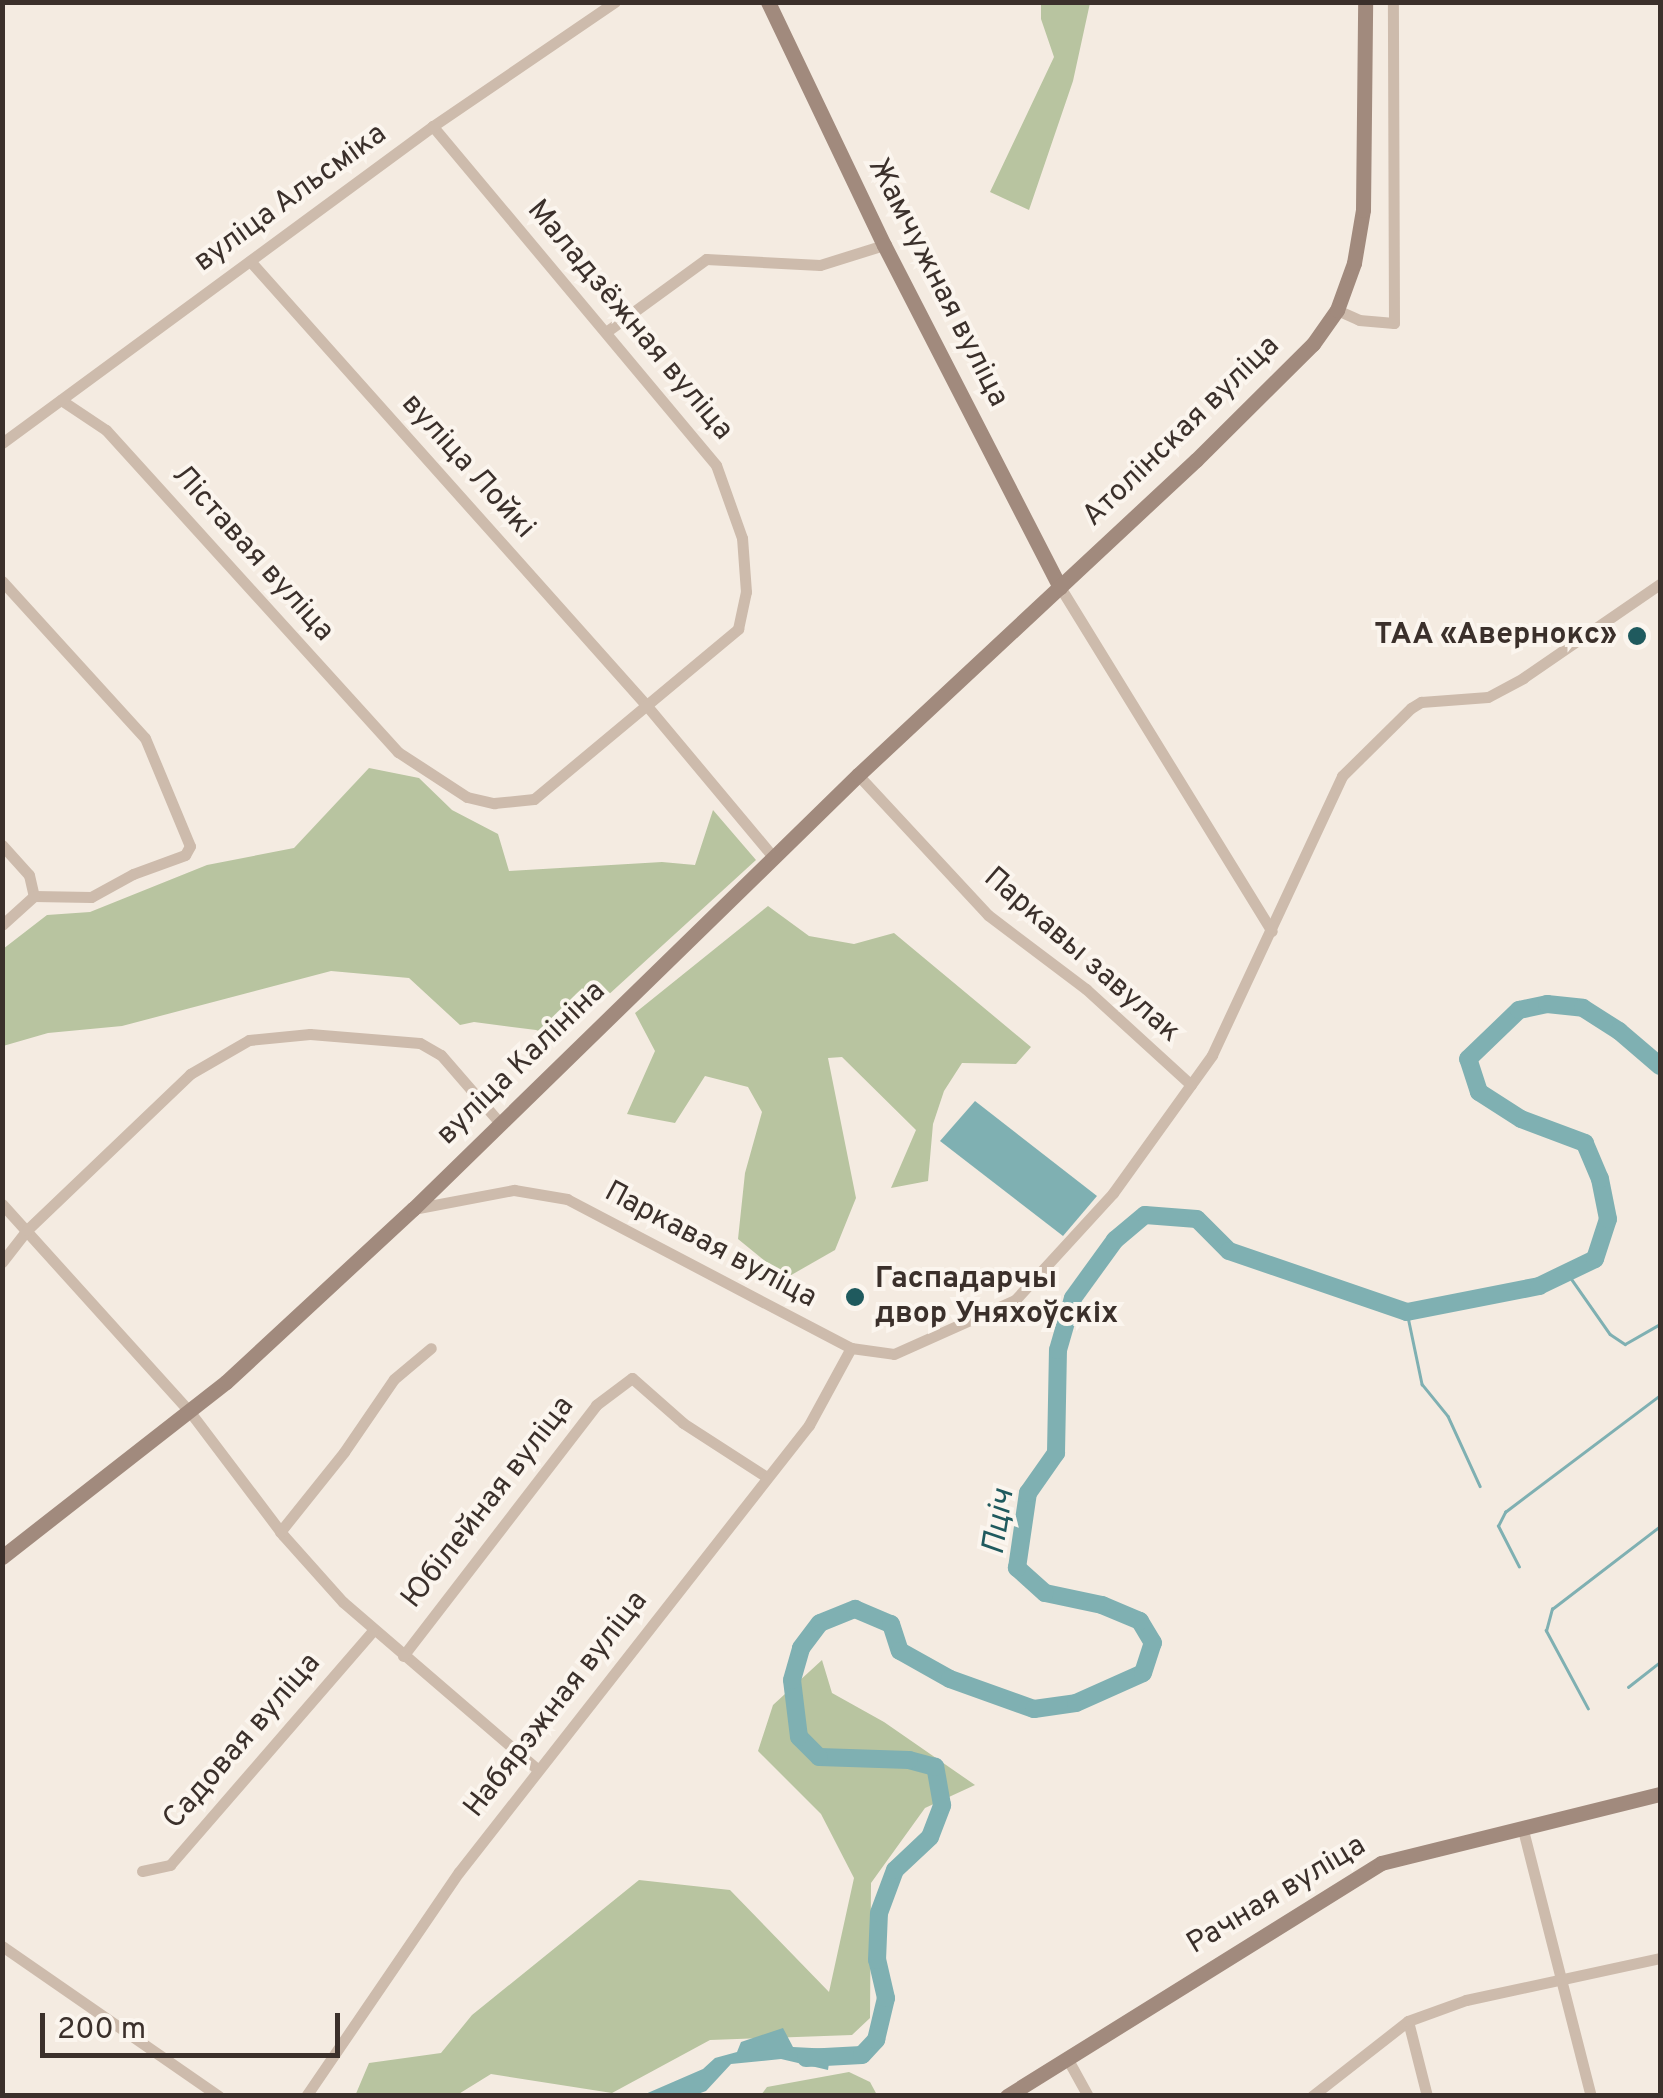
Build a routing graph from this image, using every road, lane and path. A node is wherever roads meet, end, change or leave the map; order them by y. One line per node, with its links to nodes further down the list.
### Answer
1 (615, 2): 5 (street, вуліца Альсміка)
2 (768, 2): 6 (street, Жамчужная вуліца)
3 (1366, 2): 8 (street, Атолінская вуліца)
4 (1394, 2): 8 (street)
5 (433, 126): 7 (street, вуліца Альсміка); 9 (street, Маладзёжная вуліца)
6 (884, 244): 9 (street); 14 (street, Жамчужная вуліца)
7 (250, 261): 10 (street, вуліца Альсміка); 15 (street, вуліца Лойкі)
8 (1337, 310): 14 (street, Атолінская вуліца)
9 (606, 332): 15 (street, Маладзёжная вуліца)
10 (61, 400): 11 (street, вуліца Альсміка); 15 (street, Ліставая вуліца)
11 (2, 443)
12 (2, 581): 19 (street)
13 (1660, 584): 21 (street, Паркавая вуліца)
14 (1060, 587): 16 (street, вуліца Калініна); 21 (street)
15 (647, 706): 18 (street, вуліца Лойкі)
16 (858, 775): 18 (street, вуліца Калініна); 22 (street, Паркавы завулак)
17 (2, 845): 19 (street)
18 (775, 859): 23 (street, вуліца Калініна)
19 (34, 896): 20 (street)
20 (2, 925)
21 (1272, 932): 22 (street, Паркавая вуліца)
22 (1190, 1085): 29 (street, Паркавая вуліца)
23 (499, 1122): 25 (street, вуліца Калініна); 26 (street)
24 (2, 1204): 26 (street)
25 (413, 1209): 29 (street, Паркавая вуліца); 30 (street, вуліца Калініна)
26 (27, 1230): 27 (street); 30 (street)
27 (2, 1262)
28 (430, 1348): 32 (street)
29 (852, 1348): 31 (street, Набярэжная вуліца)
30 (190, 1412): 32 (street); 33 (street, вуліца Калініна)
31 (765, 1476): 35 (street, Юбілейная вуліца); 36 (street, Набярэжная вуліца)
32 (280, 1532): 34 (street)
33 (2, 1557)
34 (373, 1631): 35 (street); 39 (street, Садовая вуліца)
35 (403, 1656): 36 (street)
36 (538, 1770): 46 (street, Набярэжная вуліца)
37 (1660, 1794): 38 (street, Рачная вуліца)
38 (1522, 1830): 42 (street); 44 (street, Рачная вуліца)
39 (142, 1872)
40 (2, 1946): 45 (street)
41 (1660, 1958): 42 (street)
42 (1562, 1980): 43 (street); 51 (street)
43 (1408, 2020): 49 (street); 50 (street)
44 (1067, 2058): 47 (street, Рачная вуліца); 48 (street)
45 (219, 2096)
46 (306, 2096)
47 (1007, 2096)
48 (1088, 2096)
49 (1312, 2096)
50 (1427, 2096)
51 (1591, 2096)

